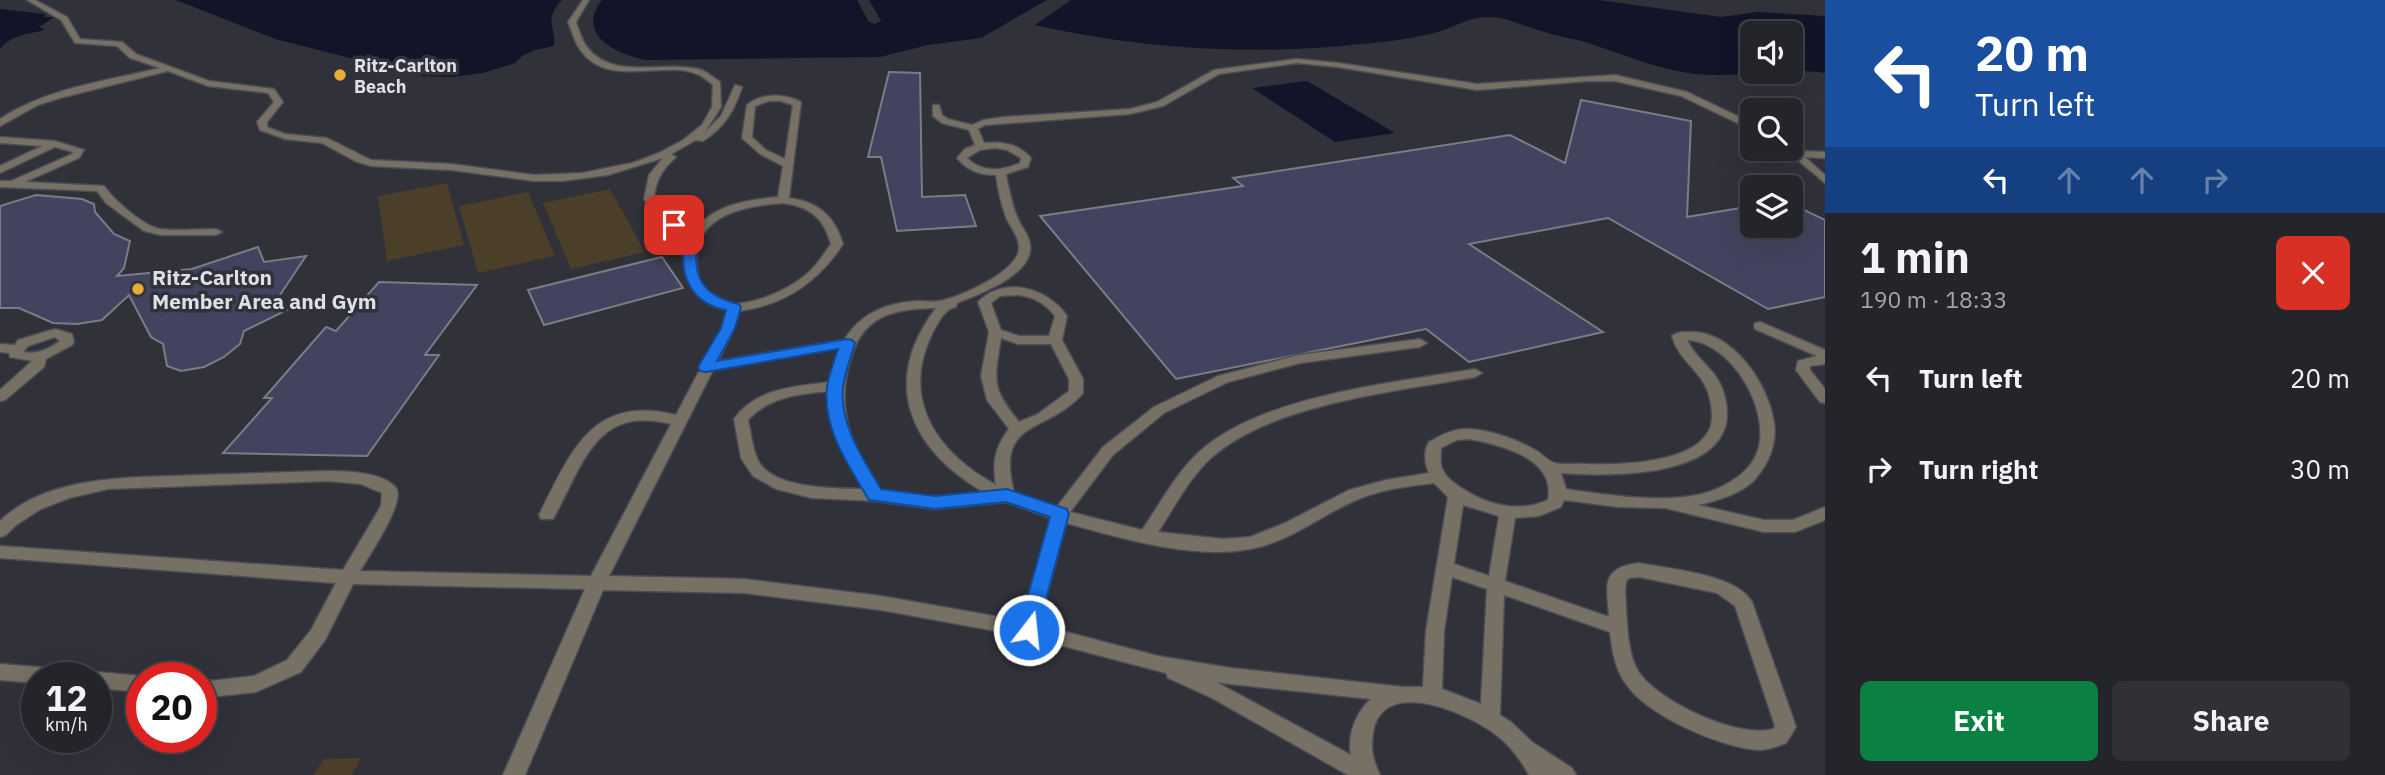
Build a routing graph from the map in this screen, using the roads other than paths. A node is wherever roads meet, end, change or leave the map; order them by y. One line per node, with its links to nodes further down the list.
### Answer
1 (30, 0): 3 (lane)
2 (586, 0): 4 (lane)
3 (168, 69): 7 (lane); 15 (lane)
4 (718, 98): 15 (lane); 15 (lane)
5 (936, 107): 8 (lane)
6 (1740, 121): 8 (lane)
7 (0, 123)
8 (973, 128): 11 (lane)
9 (0, 140): 10 (lane)
10 (55, 144): 17 (lane); 20 (lane)
11 (980, 146): 18 (lane); 18 (lane)
12 (1803, 152): 13 (lane)
13 (1825, 155)
14 (1803, 161): 19 (lane)
15 (655, 162): 23 (lane)
16 (789, 164): 16 (lane); 21 (lane)
17 (0, 170)
18 (1001, 173): 25 (lane)
19 (1825, 180)
20 (6, 184): 22 (lane)
21 (783, 200): 23 (lane); 26 (lane)
22 (216, 232)
23 (692, 240): 26 (lane)
24 (984, 302): 25 (lane); 28 (lane); 29 (lane)
25 (947, 304): 30 (lane); 48 (lane)
26 (734, 307): 36 (lane)
27 (1760, 326): 35 (lane)
28 (995, 332): 29 (lane); 42 (lane)
29 (1055, 340): 42 (lane)
30 (847, 343): 36 (lane); 38 (lane)
31 (1420, 343): 52 (lane)
32 (0, 348): 33 (lane)
33 (17, 349): 34 (lane); 34 (lane)
34 (39, 356): 39 (lane)
35 (1825, 357): 40 (lane)
36 (706, 367): 41 (lane)
37 (1475, 373): 55 (lane)
38 (835, 386): 47 (lane); 47 (lane)
39 (0, 397)
40 (1825, 399)
41 (679, 421): 53 (lane); 59 (lane)
42 (1017, 429): 48 (lane)
43 (1548, 467): 44 (lane); 46 (lane); 49 (lane)
44 (1438, 477): 45 (lane); 55 (lane)
45 (1457, 493): 50 (lane); 57 (lane)
46 (1558, 494): 49 (lane); 50 (lane)
47 (875, 495): 48 (lane)
48 (1007, 496): 52 (lane)
49 (1666, 503): 51 (lane)
50 (1508, 513): 60 (lane)
51 (1825, 513)
52 (1060, 514): 55 (lane); 62 (lane)
53 (547, 515)
54 (0, 531): 58 (lane)
55 (1146, 537)
56 (0, 552): 58 (lane)
57 (1446, 568): 60 (lane); 68 (lane)
58 (348, 577): 59 (lane); 66 (lane)
59 (598, 580): 62 (lane); 71 (lane)
60 (1496, 584): 61 (lane); 69 (lane)
61 (1620, 628): 61 (lane)
62 (1029, 630): 63 (lane)
63 (1158, 664): 67 (lane); 72 (lane)
64 (0, 672): 65 (lane)
65 (21, 674)
66 (217, 688)
67 (1400, 694): 68 (lane); 72 (lane)
68 (1432, 694): 69 (lane)
69 (1490, 717): 70 (lane)
70 (1521, 745): 73 (lane); 74 (lane)
71 (514, 775)
72 (1368, 775)
73 (1540, 775)
74 (1565, 775)

